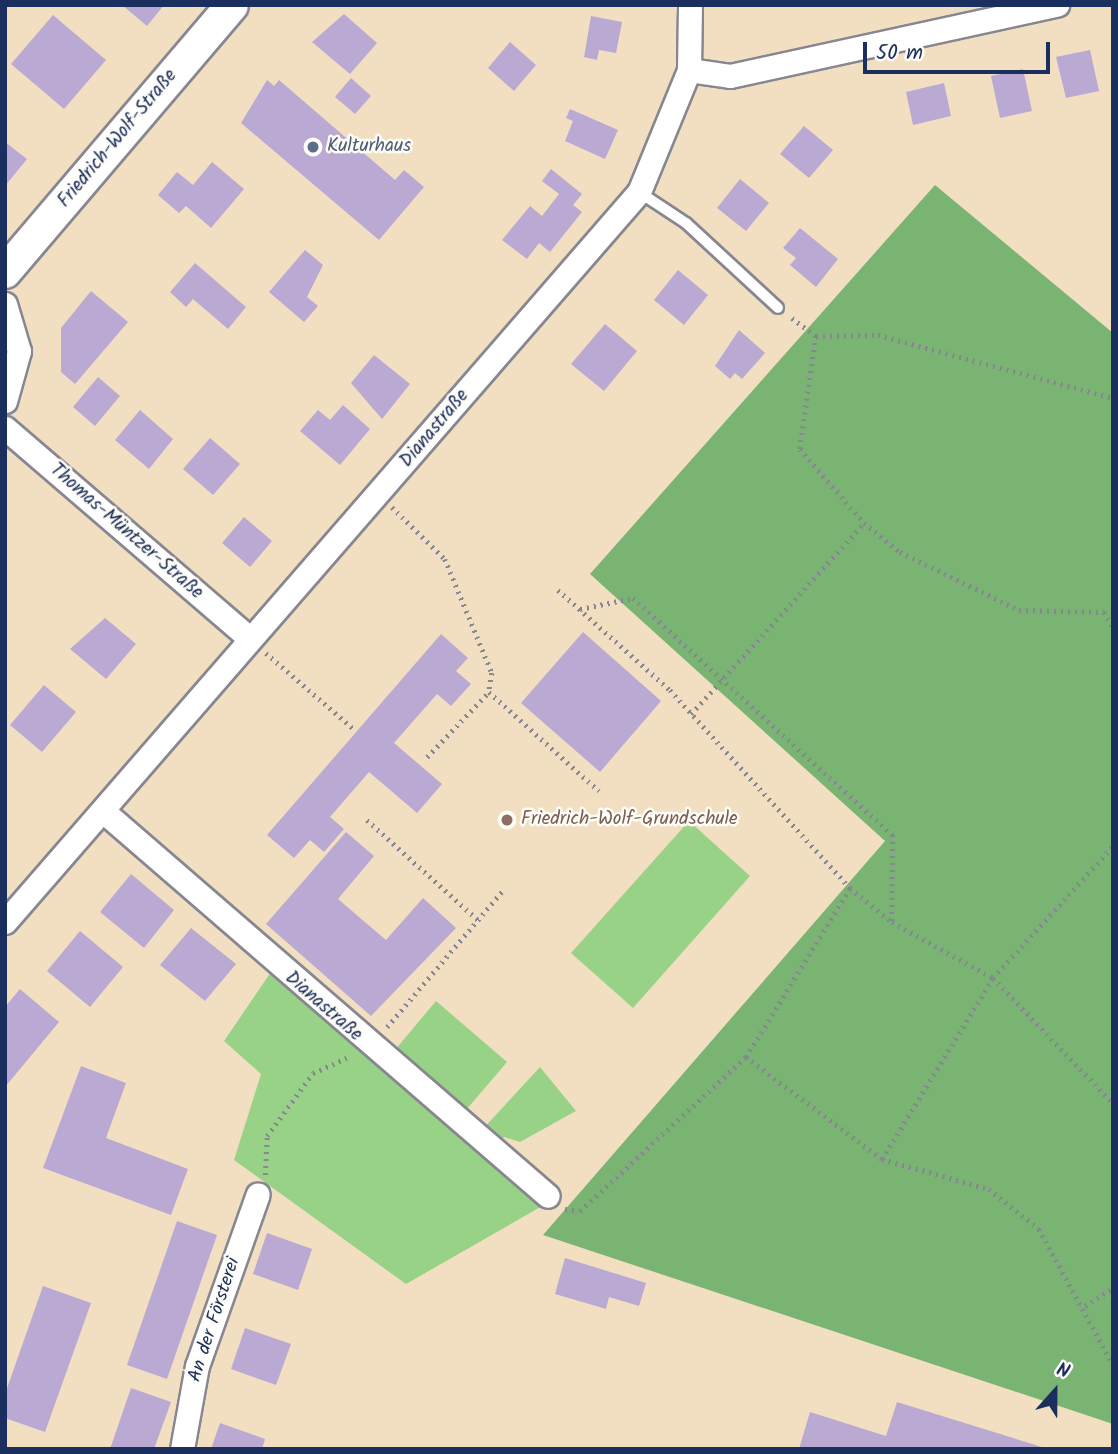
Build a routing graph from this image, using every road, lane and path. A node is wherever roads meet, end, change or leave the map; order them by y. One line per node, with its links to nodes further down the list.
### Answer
1 (232, 5): 6 (street, Friedrich-Wolf-Straße)
2 (690, 5): 4 (street, Dianastraße)
3 (1057, 5): 4 (street)
4 (689, 70): 5 (street, Dianastraße)
5 (639, 192): 8 (lane); 13 (street, Dianastraße)
6 (5, 272)
7 (5, 303): 11 (street)
8 (778, 308): 9 (path)
9 (816, 336): 10 (path); 14 (path)
10 (1113, 398)
11 (5, 401)
12 (5, 428): 18 (street, Thomas-Müntzer-Straße)
13 (380, 495): 18 (street, Dianastraße); 20 (path)
14 (864, 523): 17 (path); 19 (path)
15 (558, 590): 16 (path)
16 (580, 609): 19 (path); 21 (path)
17 (1113, 626)
18 (254, 642): 22 (path); 25 (street, Dianastraße)
19 (724, 677): 21 (path); 32 (path)
20 (489, 692): 23 (path); 24 (path)
21 (691, 714): 28 (path)
22 (355, 730)
23 (427, 757)
24 (599, 791)
25 (103, 811): 31 (street, Dianastraße); 34 (street, Dianastraße)
26 (367, 820): 30 (path)
27 (1113, 846): 33 (path)
28 (850, 888): 32 (path); 35 (path)
29 (504, 889): 30 (path)
30 (478, 920): 34 (path)
31 (5, 922)
32 (892, 922): 33 (path)
33 (993, 978): 36 (path); 37 (path)
34 (370, 1047): 38 (path); 39 (street, Dianastraße)
35 (746, 1057): 37 (path); 39 (path)
36 (1113, 1103)
37 (882, 1159): 41 (path)
38 (258, 1194): 43 (street, An der Försterei)
39 (548, 1196)
40 (1113, 1288): 41 (path)
41 (1085, 1306): 42 (path)
42 (1113, 1365)
43 (182, 1449)

